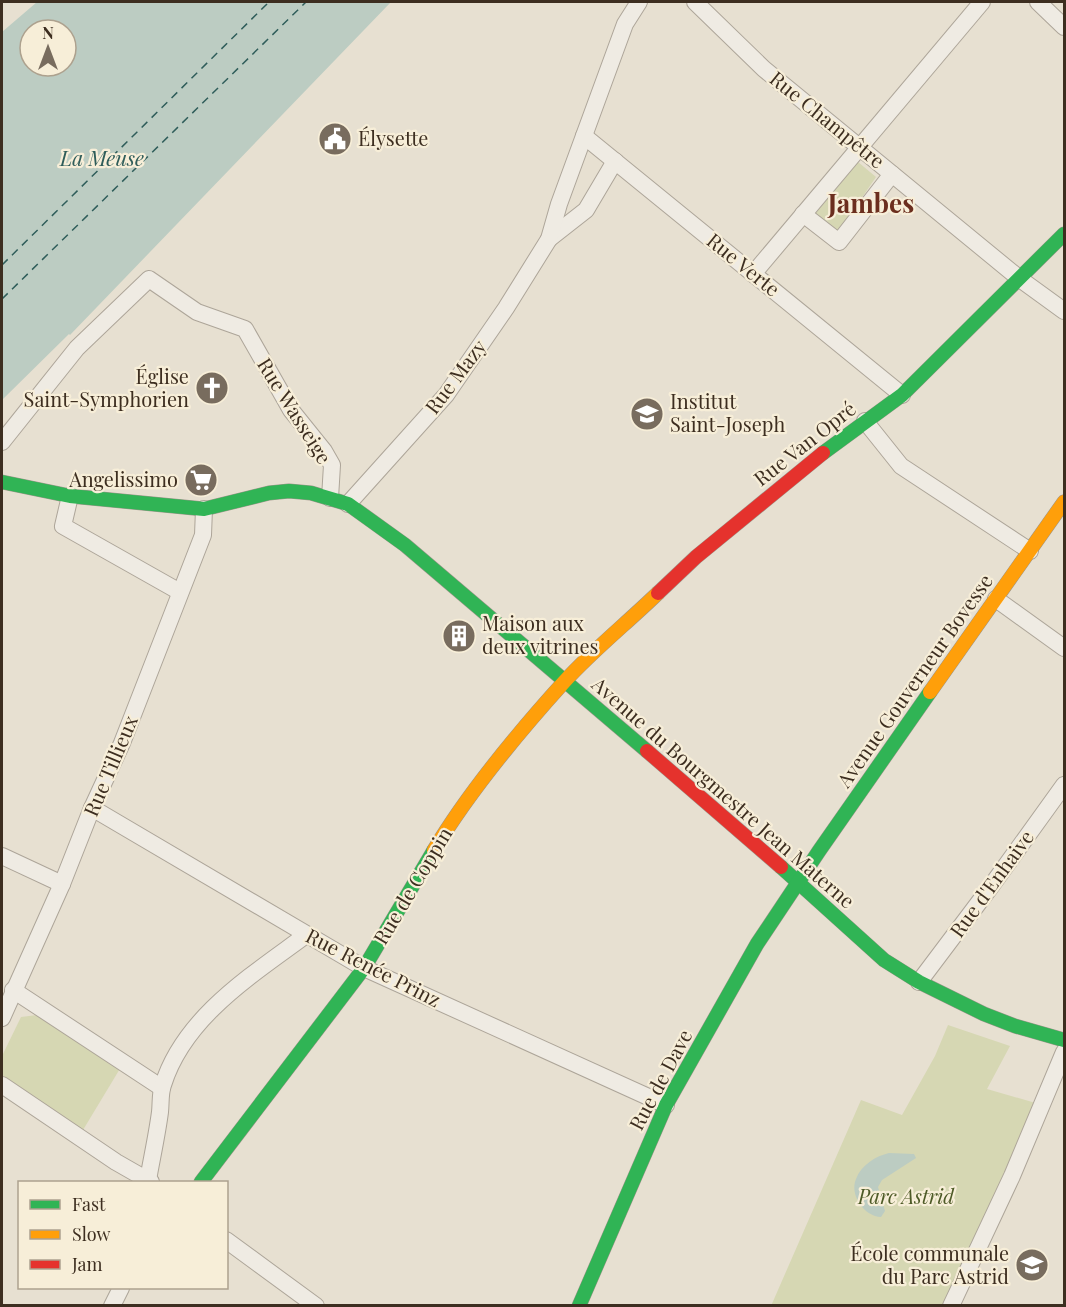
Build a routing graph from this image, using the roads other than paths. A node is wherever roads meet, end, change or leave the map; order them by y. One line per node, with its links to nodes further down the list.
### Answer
1 (639, 2): 6 (street, Rue Mazy)
2 (695, 2): 7 (street, Rue Champêtre)
3 (982, 2): 7 (street)
4 (1038, 2): 5 (street)
5 (1065, 27)
6 (584, 136): 8 (street, Rue Verte); 12 (street, Rue Mazy)
7 (860, 147): 9 (street, Rue Champêtre); 10 (street)
8 (615, 161): 12 (street, Rue Mazy); 13 (street, Rue Verte)
9 (892, 174): 10 (street); 14 (street, Rue Champêtre)
10 (803, 214): 13 (street)
11 (1065, 234): 14 (main road, Rue Van Opré)
12 (549, 239): 23 (street, Rue Mazy)
13 (753, 274): 16 (street, Rue Verte)
14 (1020, 279): 15 (street, Rue Champêtre); 16 (main road, Rue Van Opré)
15 (1065, 311)
16 (902, 395): 17 (main road, Rue Van Opré)
17 (865, 421): 25 (street); 29 (main road, Rue Van Opré)
18 (2, 442): 21 (street, Rue Wasseige)
19 (2, 482): 20 (main road, Avenue du Bourgmestre Jean Materne)
20 (70, 496): 24 (main road, Avenue du Bourgmestre Jean Materne); 26 (street)
21 (330, 498): 23 (main road, Avenue du Bourgmestre Jean Materne); 24 (main road, Avenue du Bourgmestre Jean Materne)
22 (1065, 502): 25 (main road, Avenue Gouverneur Bovesse)
23 (348, 504): 29 (main road, Avenue du Bourgmestre Jean Materne)
24 (204, 509): 26 (street, Rue Tillieux)
25 (1030, 551): 27 (main road, Avenue Gouverneur Bovesse)
26 (180, 592): 31 (street, Rue Tillieux)
27 (996, 598): 28 (street); 33 (main road, Avenue Gouverneur Bovesse)
28 (1065, 648)
29 (565, 681): 33 (main road, Avenue du Bourgmestre Jean Materne); 36 (main road, Rue de Coppin)
30 (1065, 785): 37 (street, Rue d'Enhaive)
31 (92, 808): 34 (street, Rue Tillieux); 35 (street, Rue Renée Prinz)
32 (2, 856): 34 (street)
33 (799, 883): 37 (main road, Avenue du Bourgmestre Jean Materne); 44 (main road, Rue de Dave)
34 (62, 884): 38 (street, Rue Tillieux)
35 (306, 935): 36 (street, Rue Renée Prinz); 43 (street)
36 (364, 968): 44 (street, Rue Renée Prinz); 46 (main road, Rue de Coppin)
37 (919, 982): 40 (main road, Avenue du Bourgmestre Jean Materne)
38 (13, 990): 39 (street, Rue Tillieux); 43 (street)
39 (2, 1018)
40 (1065, 1041)
41 (1065, 1052): 52 (street)
42 (2, 1085): 45 (street)
43 (162, 1088): 45 (street)
44 (666, 1105): 51 (main road, Rue de Dave)
45 (150, 1181)
46 (202, 1181)
47 (228, 1241): 50 (street)
48 (120, 1289): 49 (street)
49 (112, 1305)
50 (316, 1305)
51 (579, 1305)
52 (951, 1305)

